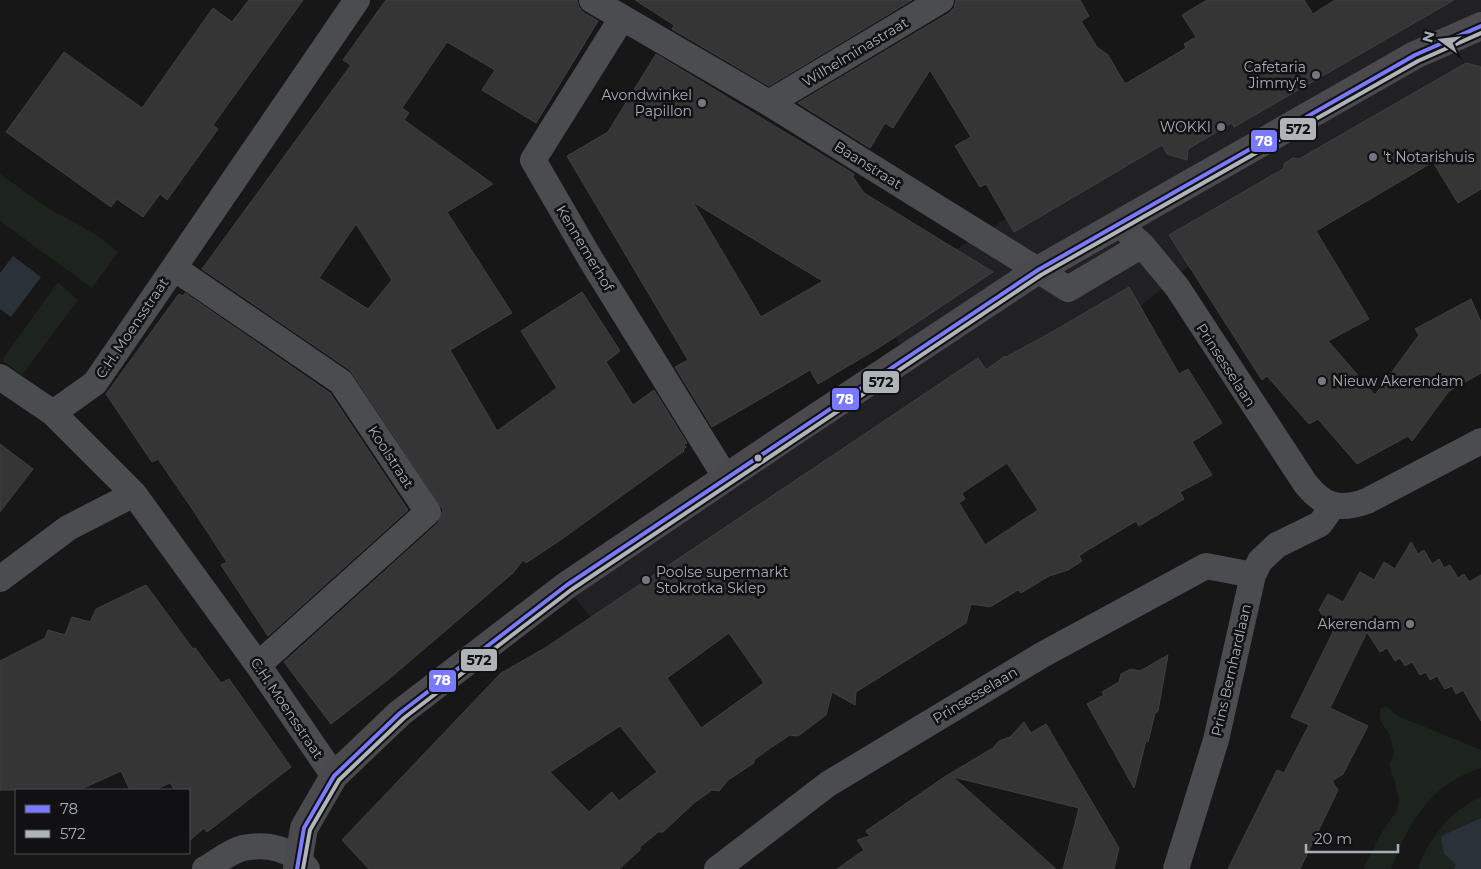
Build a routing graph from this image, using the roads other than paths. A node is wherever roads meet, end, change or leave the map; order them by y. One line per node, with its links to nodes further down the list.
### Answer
1 (357, 0): 9 (street, C.H. Moensstraat)
2 (592, 0): 4 (street, Baanstraat)
3 (941, 0): 6 (street, Wilhelminastraat)
4 (622, 18): 6 (street, Baanstraat); 14 (street, Kennemerhof)
5 (1481, 26): 7 (street)
6 (769, 103): 10 (street, Baanstraat)
7 (1118, 223): 8 (street, Prinsesselaan); 10 (street)
8 (1142, 245): 10 (street, Baanstraat); 16 (street, Prinsesselaan)
9 (174, 268): 12 (street, C.H. Moensstraat); 19 (street, Koolstraat)
10 (1038, 270): 14 (street)
11 (0, 377): 12 (street)
12 (53, 413): 15 (street, C.H. Moensstraat)
13 (1481, 441): 16 (street)
14 (726, 478): 20 (street)
15 (134, 494): 18 (street); 19 (street, C.H. Moensstraat)
16 (1333, 506): 17 (street, Prins Bernhardlaan)
17 (1253, 575): 23 (street, Prinsesselaan); 24 (street, Prins Bernhardlaan)
18 (0, 579)
19 (258, 665): 20 (street, C.H. Moensstraat)
20 (334, 776): 21 (street)
21 (301, 865): 22 (street)
22 (205, 869)
23 (717, 869)
24 (1176, 869)

